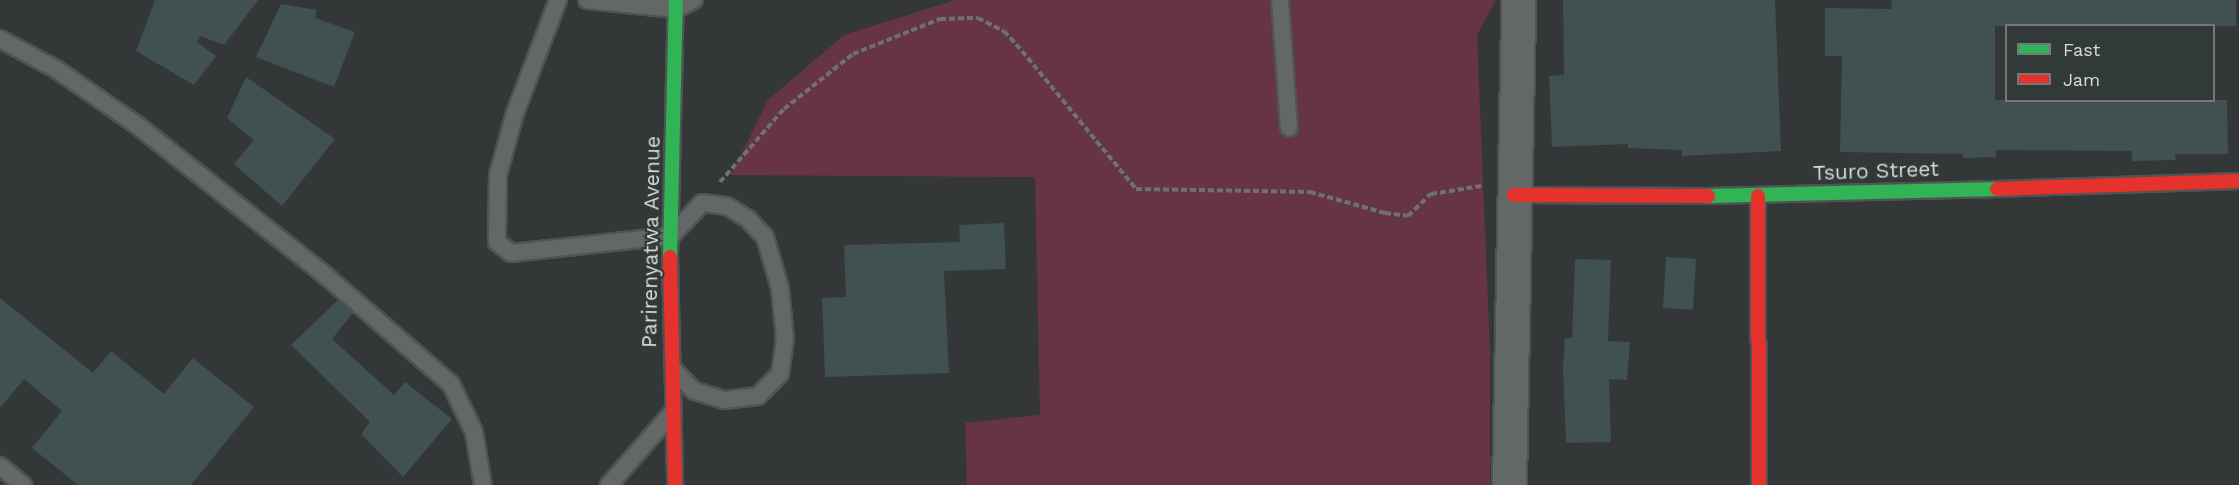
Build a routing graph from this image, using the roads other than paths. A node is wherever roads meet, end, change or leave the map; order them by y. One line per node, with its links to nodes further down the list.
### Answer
1 (558, 0): 12 (lane)
2 (587, 0): 6 (lane)
3 (694, 0): 6 (lane)
4 (1280, 0): 8 (lane)
5 (1518, 0): 10 (street)
6 (676, 5): 12 (street, Parirenyatwa Avenue)
7 (0, 39): 17 (lane)
8 (1289, 128)
9 (2239, 181): 11 (street, Tsuro Street)
10 (1514, 195): 11 (street, Tsuro Street); 20 (street)
11 (1758, 196): 21 (street)
12 (671, 236): 13 (street, Parirenyatwa Avenue); 13 (lane)
13 (671, 366): 14 (street, Parirenyatwa Avenue)
14 (671, 414): 18 (lane); 19 (street, Parirenyatwa Avenue)
15 (0, 466): 16 (lane)
16 (23, 485)
17 (483, 485)
18 (609, 485)
19 (675, 485)
20 (1509, 485)
21 (1760, 485)

